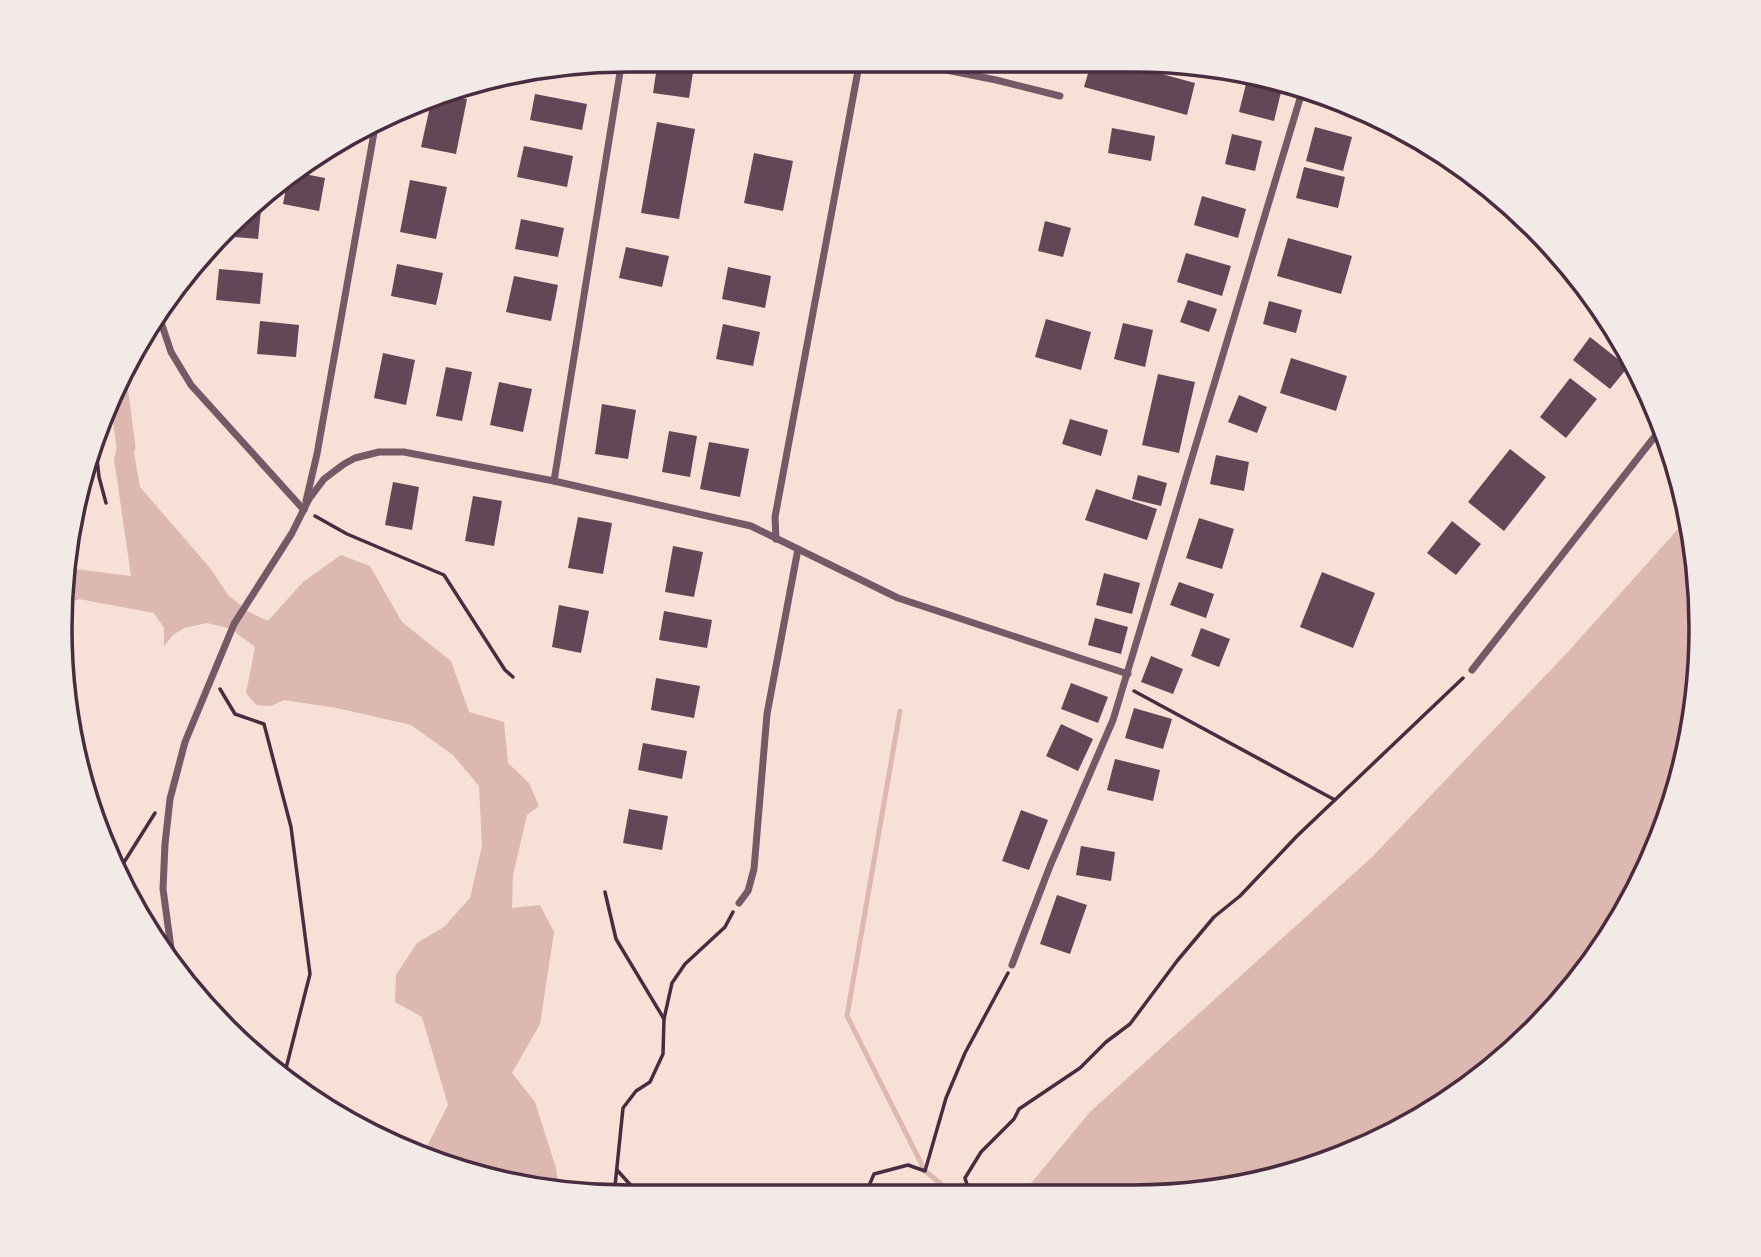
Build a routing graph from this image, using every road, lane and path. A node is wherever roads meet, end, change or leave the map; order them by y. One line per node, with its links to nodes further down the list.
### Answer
1 (620, 72): 10 (street)
2 (858, 72): 13 (street)
3 (956, 72): 4 (street)
4 (1060, 96)
5 (1300, 98): 16 (street)
6 (375, 133): 12 (street)
7 (162, 325): 12 (street)
8 (1655, 436): 15 (street)
9 (97, 462): 11 (path)
10 (554, 481): 12 (street); 13 (street)
11 (106, 503)
12 (303, 510): 17 (street); 18 (path)
13 (776, 539): 14 (street)
14 (798, 549): 16 (street); 24 (street)
15 (1472, 670): 20 (path)
16 (1128, 674): 26 (street)
17 (212, 677): 25 (street); 28 (path)
18 (513, 677)
19 (1132, 690): 20 (path)
20 (1335, 800): 33 (path)
21 (159, 807): 22 (path)
22 (124, 864)
23 (605, 892): 27 (path)
24 (738, 903): 27 (path)
25 (170, 944)
26 (1012, 965): 32 (path)
27 (664, 1019): 29 (path)
28 (286, 1067)
29 (617, 1170): 30 (path); 31 (path)
30 (615, 1185)
31 (630, 1185)
32 (870, 1185)
33 (967, 1185)

